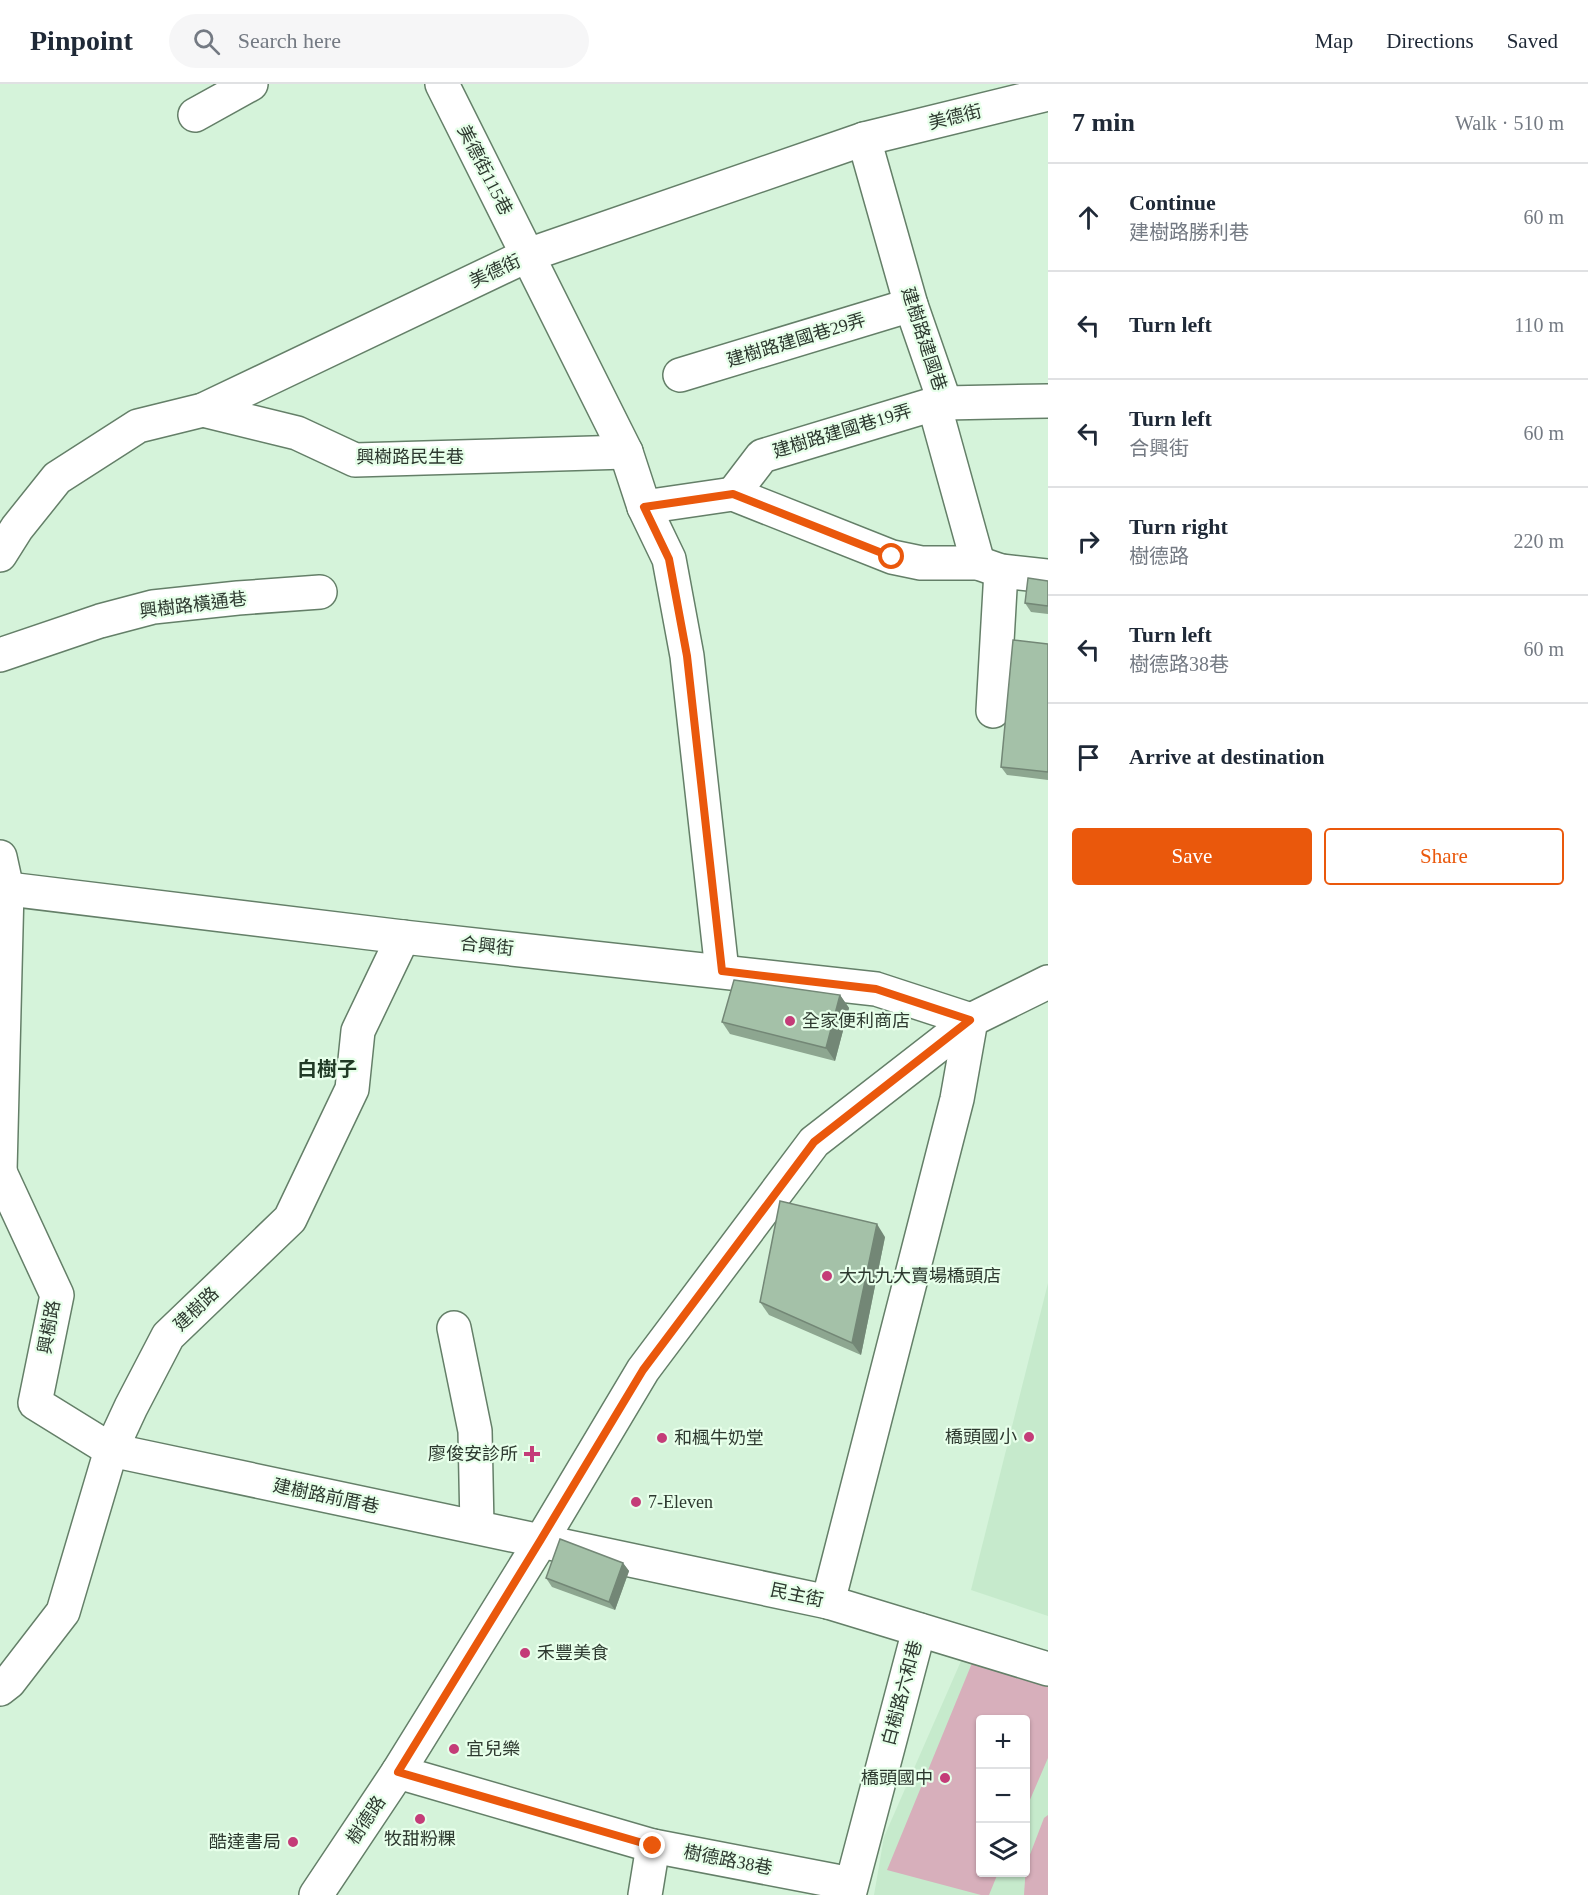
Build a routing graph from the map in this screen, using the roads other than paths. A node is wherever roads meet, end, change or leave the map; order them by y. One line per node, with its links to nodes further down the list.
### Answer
1 (251, 84): 4 (street)
2 (442, 84): 6 (street, 美德街115巷)
3 (1048, 94): 5 (street, 美德街)
4 (195, 115)
5 (864, 139): 6 (street, 美德街); 7 (street, 建樹路建國巷)
6 (528, 255): 11 (street, 美德街); 12 (street, 美德街115巷)
7 (911, 305): 8 (street, 建樹路建國巷29弄); 10 (street, 建樹路建國巷)
8 (680, 375)
9 (1048, 401): 10 (street, 建樹路建國巷19弄)
10 (940, 403): 13 (street, 建樹路建國巷19弄); 16 (street, 建樹路建國巷)
11 (203, 410): 12 (street, 興樹路民生巷); 15 (street, 美德街)
12 (626, 452): 14 (street, 美德街115巷)
13 (733, 494): 14 (street); 16 (street)
14 (644, 507): 24 (street, 美德街115巷)
15 (0, 555)
16 (989, 567): 17 (street); 20 (street, 建樹路建國巷)
17 (1048, 576)
18 (320, 592): 19 (street, 興樹路橫通巷)
19 (0, 655)
20 (993, 711)
21 (0, 857): 22 (street, 興樹路)
22 (3, 889): 23 (street, 合興街); 27 (street, 興樹路)
23 (403, 937): 24 (street, 合興街); 29 (street, 建樹路)
24 (722, 971): 26 (street, 合興街)
25 (1048, 982): 26 (street, 樹德路)
26 (970, 1020): 31 (street, 樹德路); 32 (street)
27 (0, 1171): 29 (street, 興樹路)
28 (454, 1328): 30 (street)
29 (111, 1450): 30 (street, 建樹路前厝巷); 35 (street, 建樹路)
30 (477, 1527): 31 (street, 建樹路前厝巷)
31 (540, 1541): 32 (street, 民主街); 36 (street, 樹德路)
32 (828, 1602): 33 (street, 民主街)
33 (919, 1630): 34 (street, 民主街); 38 (street, 白樹路六和巷)
34 (1048, 1670)
35 (0, 1689)
36 (398, 1772): 37 (street, 樹德路38巷); 39 (street, 樹德路)
37 (653, 1846): 38 (street, 樹德路38巷); 40 (street)
38 (850, 1889)
39 (316, 1895)
40 (645, 1895)

